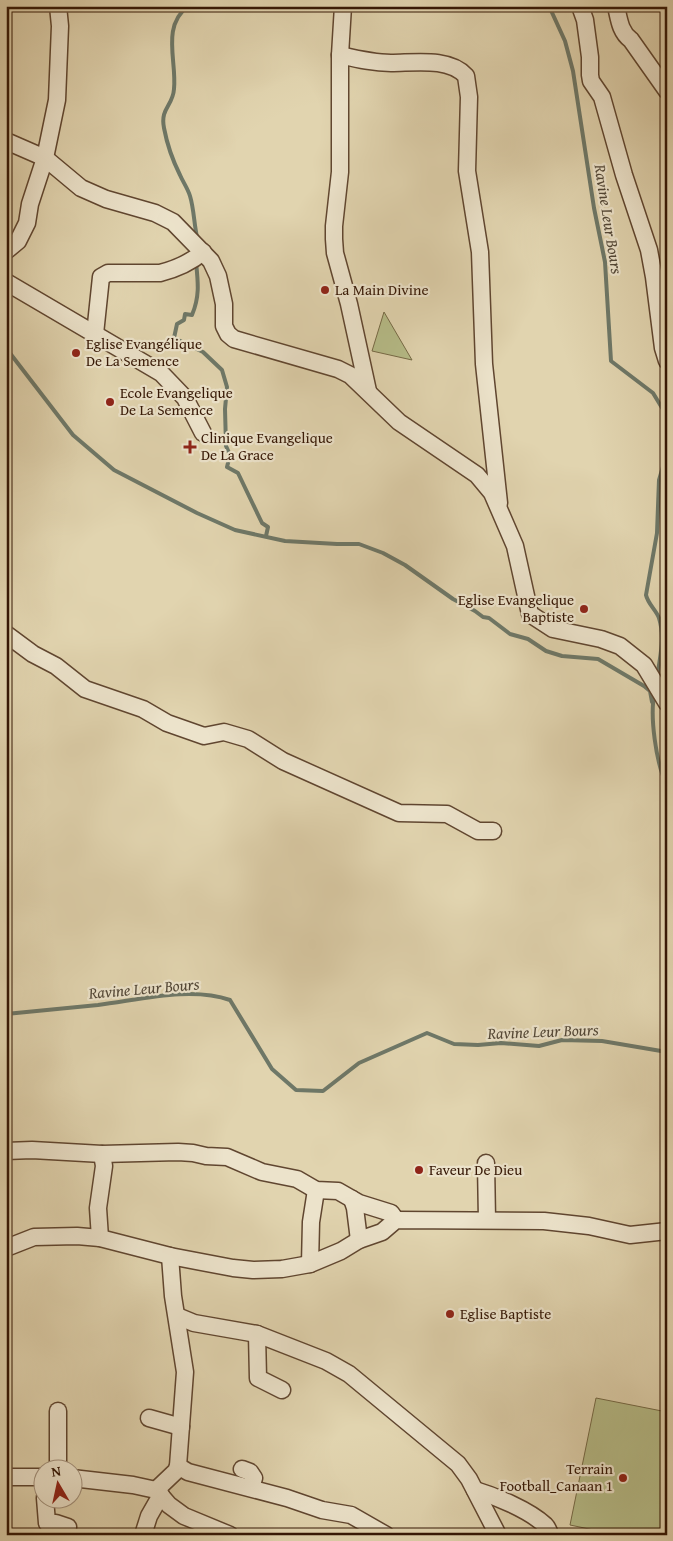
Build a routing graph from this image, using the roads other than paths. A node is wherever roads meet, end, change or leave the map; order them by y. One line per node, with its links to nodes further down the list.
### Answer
1 (58, 6): 8 (street)
2 (343, 6): 5 (street)
3 (580, 6): 13 (street)
4 (616, 6): 6 (street)
5 (340, 55): 14 (street); 16 (street)
6 (667, 91)
7 (6, 141): 8 (street)
8 (45, 158): 9 (street); 10 (street)
9 (6, 251)
10 (196, 257): 12 (street); 14 (street)
11 (6, 282): 12 (street)
12 (95, 334): 15 (street)
13 (667, 361)
14 (368, 391): 16 (street)
15 (203, 433)
16 (500, 511): 18 (street)
17 (6, 634): 19 (street)
18 (667, 703)
19 (493, 830)
20 (6, 1151): 21 (street)
21 (102, 1154): 23 (street); 28 (street)
22 (486, 1163): 26 (street)
23 (316, 1190): 24 (street); 32 (street)
24 (352, 1199): 25 (street); 29 (street)
25 (396, 1220): 26 (street); 29 (street)
26 (487, 1220): 27 (street)
27 (667, 1231)
28 (100, 1238): 30 (street); 31 (street)
29 (359, 1240): 32 (street)
30 (6, 1248)
31 (170, 1256): 32 (street); 33 (street)
32 (310, 1264)
33 (177, 1316): 34 (street); 38 (street)
34 (257, 1334): 35 (street); 46 (street)
35 (282, 1390)
36 (58, 1411): 39 (street)
37 (149, 1418): 38 (street)
38 (181, 1426): 40 (street)
39 (58, 1458)
40 (178, 1466): 45 (street); 47 (street)
41 (242, 1469): 45 (street)
42 (32, 1476): 43 (street)
43 (6, 1477)
44 (82, 1479): 47 (street)
45 (251, 1488): 50 (street)
46 (475, 1490): 53 (street); 54 (street)
47 (159, 1493): 51 (street); 52 (street)
48 (44, 1508): 49 (street)
49 (68, 1527)
50 (380, 1533)
51 (143, 1535)
52 (230, 1535)
53 (498, 1535)
54 (550, 1535)

